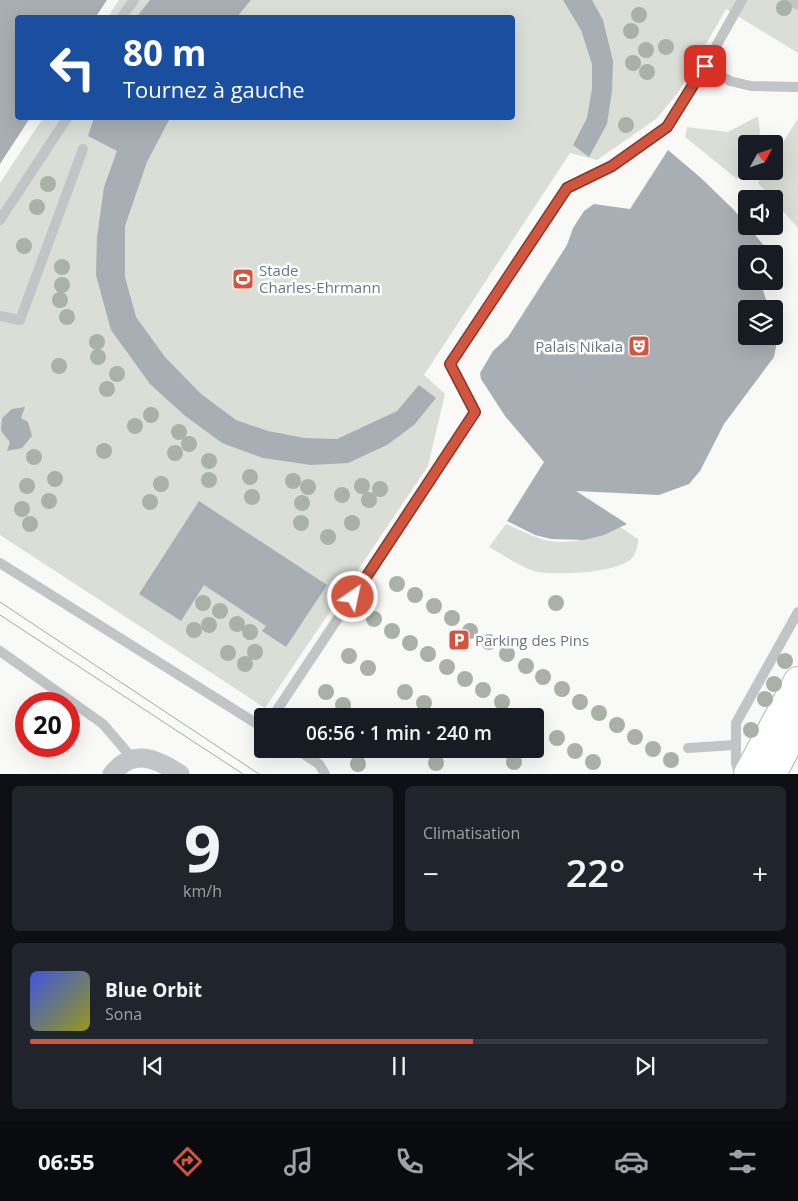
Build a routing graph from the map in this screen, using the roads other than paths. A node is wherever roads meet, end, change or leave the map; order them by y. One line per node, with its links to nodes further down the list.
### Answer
1 (134, 0): 5 (lane)
2 (742, 0): 6 (lane)
3 (789, 0): 4 (lane)
4 (798, 5)
5 (123, 15)
6 (705, 66): 7 (lane); 16 (lane)
7 (798, 86)
8 (66, 120): 10 (lane)
9 (83, 149): 11 (lane)
10 (0, 220)
11 (0, 316)
12 (0, 563): 17 (lane)
13 (798, 612): 19 (lane)
14 (0, 652): 22 (lane)
15 (798, 682): 28 (main road)
16 (278, 708)
17 (254, 722)
18 (798, 725): 29 (main road)
19 (735, 745): 20 (lane); 27 (lane)
20 (688, 748)
21 (798, 755): 30 (main road)
22 (132, 758): 24 (street); 25 (street)
23 (310, 758): 26 (lane)
24 (112, 774)
25 (180, 774)
26 (325, 774)
27 (739, 774)
28 (748, 774)
29 (772, 774)
30 (788, 774)

